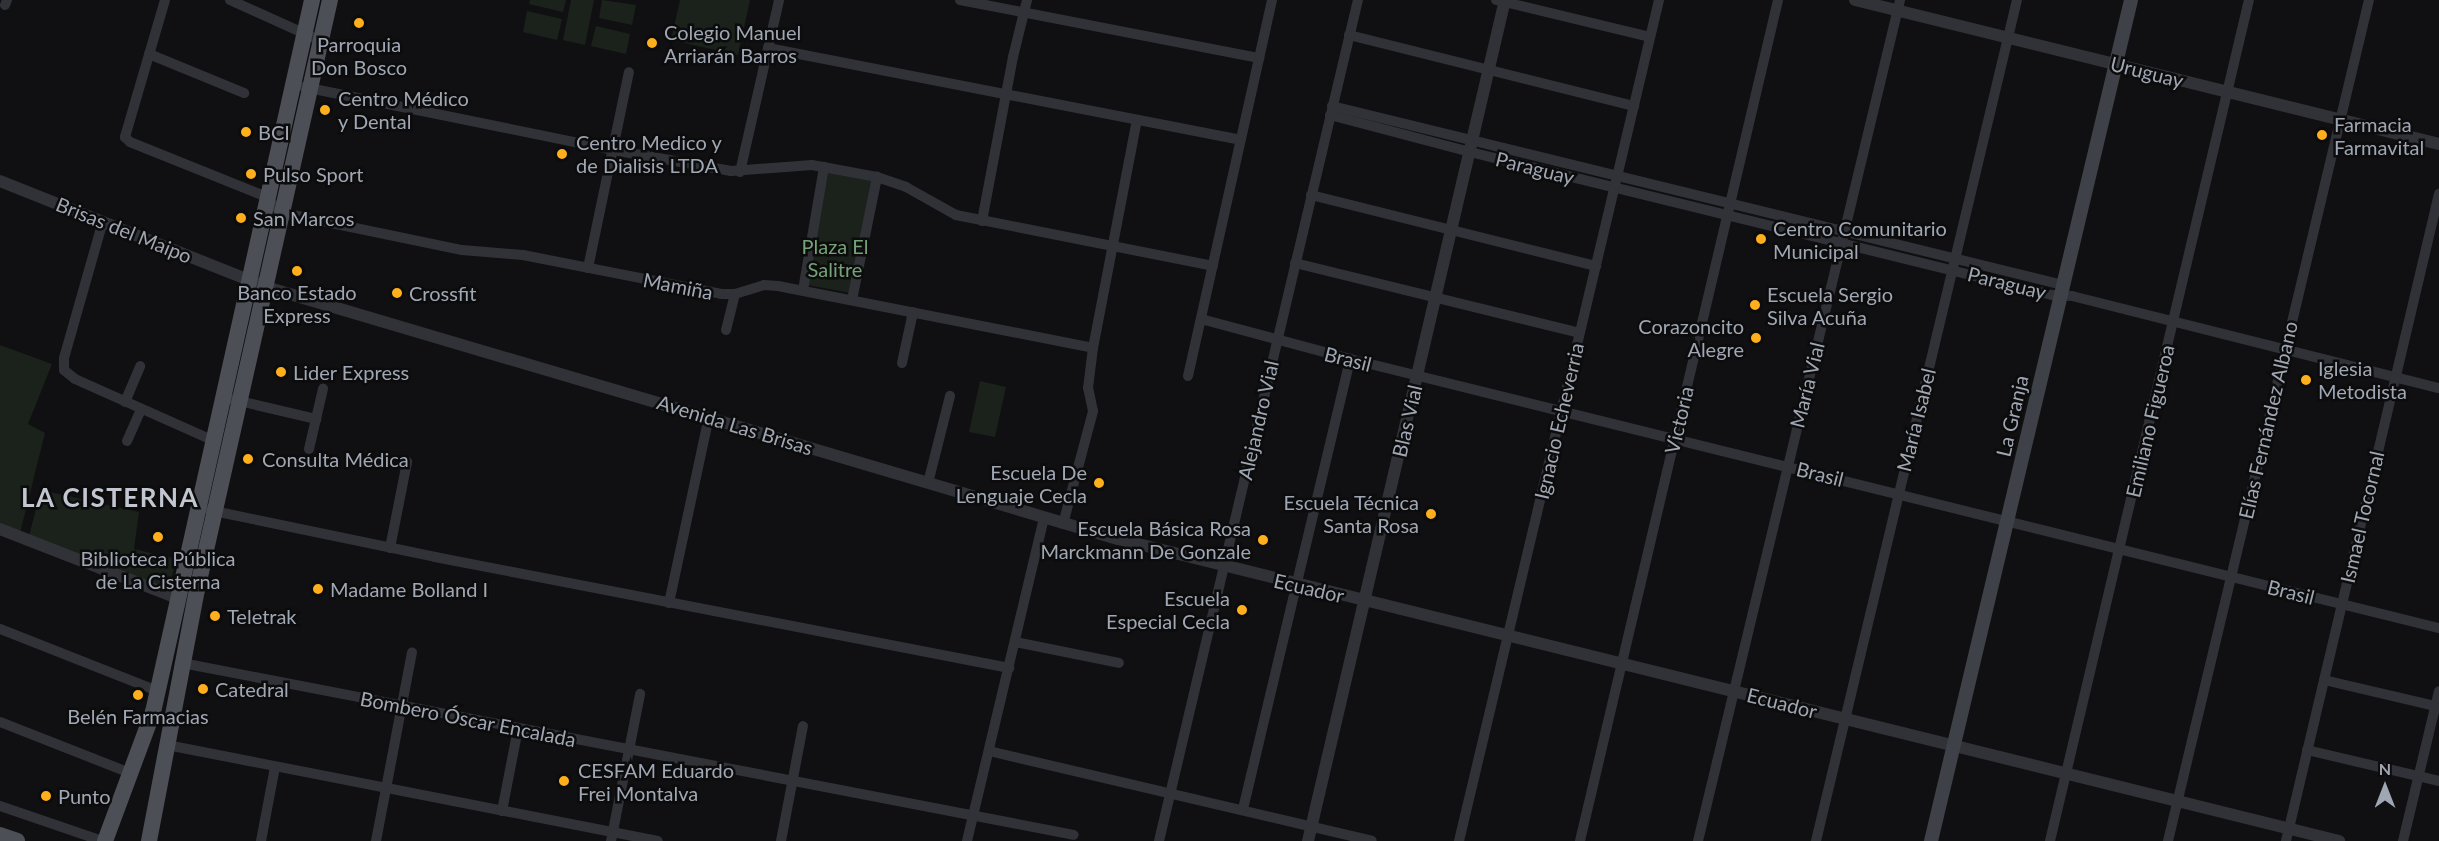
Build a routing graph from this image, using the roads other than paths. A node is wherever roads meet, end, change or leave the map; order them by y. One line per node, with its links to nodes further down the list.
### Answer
1 (165, 0): 26 (street)
2 (231, 0): 20 (street)
3 (312, 0): 20 (main road)
4 (330, 0): 24 (main road)
5 (779, 0): 25 (street)
6 (960, 0): 19 (street)
7 (1027, 0): 19 (street)
8 (1272, 0): 27 (street)
9 (1358, 0): 21 (street, Alejandro Vial)
10 (1659, 0): 22 (street, Ignacio Echeverria)
11 (1778, 0): 52 (street, Victoria)
12 (1855, 0): 18 (street, Uruguay)
13 (2017, 0): 23 (street, María Isabel)
14 (2131, 0): 28 (main road, La Granja)
15 (2249, 0): 33 (street, Emiliano Figueroa)
16 (2369, 0): 39 (street, Elías Fernández Albano)
17 (1502, 1): 22 (street); 29 (street, Blas Vial)
18 (1898, 5): 23 (street, Uruguay); 57 (street, María Vial)
19 (1023, 12): 27 (street); 35 (street)
20 (305, 33): 24 (street); 31 (main road)
21 (1349, 35): 29 (street); 37 (street, Alejandro Vial)
22 (1650, 38): 36 (street, Ignacio Echeverria)
23 (2008, 38): 28 (street, Uruguay); 59 (street, María Isabel)
24 (321, 41): 32 (main road)
25 (768, 48): 35 (street); 45 (street)
26 (149, 54): 34 (street); 51 (street)
27 (1259, 58): 40 (street)
28 (2116, 64): 33 (street, Uruguay); 68 (main road, La Granja)
29 (1489, 70): 36 (street); 42 (street, Blas Vial)
30 (629, 72): 43 (street)
31 (293, 85): 32 (street); 51 (main road)
32 (311, 88): 43 (street); 53 (main road)
33 (2227, 92): 39 (street, Uruguay); 74 (street, Emiliano Figueroa)
34 (244, 93)
35 (1006, 95): 38 (street); 55 (street)
36 (1634, 106): 48 (street, Ignacio Echeverria)
37 (1331, 111): 42 (street, Paraguay); 50 (street, Alejandro Vial)
38 (1137, 120): 40 (street); 58 (street)
39 (2340, 120): 41 (street, Uruguay); 79 (street, Elías Fernández Albano)
40 (1240, 140): 61 (street)
41 (2439, 144)
42 (1471, 146): 48 (street, Paraguay); 56 (street, Blas Vial)
43 (613, 150): 45 (street); 63 (street)
44 (824, 166): 45 (street); 46 (street); 67 (street)
45 (740, 171)
46 (877, 177): 55 (street); 71 (street)
47 (0, 181): 54 (street, Brisas del Maipo)
48 (1616, 181): 52 (street, Paraguay); 62 (street, Ignacio Echeverria)
49 (2439, 194): 85 (street, Ismael Tocornal)
50 (1311, 195): 56 (street); 60 (street, Alejandro Vial)
51 (267, 198): 53 (street); 65 (main road)
52 (1729, 209): 57 (street, Paraguay); 97 (street, Victoria)
53 (283, 213): 63 (street, Mamiña); 66 (main road)
54 (103, 221): 65 (street, Brisas del Maipo); 91 (street)
55 (982, 221): 58 (street)
56 (1451, 230): 62 (street); 70 (street, Blas Vial)
57 (1842, 237): 59 (street, Paraguay); 64 (street, Paraguay); 101 (street, María Vial)
58 (1114, 247): 61 (street); 78 (street)
59 (1955, 259): 64 (street, María Isabel); 68 (street, Paraguay)
60 (1295, 263): 70 (street); 77 (street, Alejandro Vial)
61 (1213, 266): 73 (street)
62 (1596, 266): 76 (street, Ignacio Echeverria)
63 (588, 268): 69 (street, Mamiña)
64 (1952, 270): 68 (street, Paraguay); 103 (street, María Isabel)
65 (249, 279): 66 (street, Avenida Las Brisas); 89 (main road)
66 (266, 287): 90 (main road); 94 (street, Avenida Las Brisas)
67 (803, 290): 69 (street, Mamiña); 71 (street, Mamiña)
68 (2062, 290): 74 (street, Paraguay); 107 (main road, La Granja)
69 (735, 294): 75 (street)
70 (1435, 298): 76 (street); 84 (street, Blas Vial)
71 (852, 300): 72 (street, Mamiña)
72 (913, 312): 78 (street, Mamiña); 81 (street)
73 (1200, 320): 77 (street, Brasil); 83 (street)
74 (2174, 320): 79 (street, Paraguay); 111 (street, Emiliano Figueroa)
75 (726, 330)
76 (1580, 333): 93 (street, Ignacio Echeverria)
77 (1277, 341): 80 (street, Brasil); 112 (street, Alejandro Vial)
78 (1093, 348): 108 (street)
79 (2285, 348): 85 (street, Paraguay); 113 (street, Elías Fernández Albano)
80 (1350, 359): 84 (street, Brasil); 114 (street)
81 (902, 363)
82 (140, 366): 91 (street)
83 (1188, 376)
84 (1417, 376): 93 (street, Brasil); 116 (street, Blas Vial)
85 (2395, 377): 86 (street, Paraguay); 118 (street, Ismael Tocornal)
86 (2439, 388)
87 (323, 389): 95 (street)
88 (950, 396): 102 (street)
89 (222, 397): 90 (street); 96 (main road)
90 (239, 401): 95 (street); 105 (main road)
91 (125, 402): 92 (street)
92 (141, 409): 96 (street); 98 (street)
93 (1561, 412): 97 (street, Brasil); 122 (street, Ignacio Echeverria)
94 (710, 417): 102 (street, Avenida Las Brisas); 117 (street)
95 (316, 419): 99 (street)
96 (212, 440): 104 (main road)
97 (1674, 440): 101 (street, Brasil); 127 (street, Victoria)
98 (127, 441)
99 (309, 449)
100 (407, 462): 110 (street)
101 (1787, 466): 103 (street, Brasil); 131 (street, María Vial)
102 (928, 483): 106 (street, Avenida Las Brisas)
103 (1898, 494): 107 (street, Brasil); 136 (street, María Isabel)
104 (197, 507): 105 (street); 115 (main road)
105 (214, 511): 110 (street); 119 (main road)
106 (1044, 518): 108 (street, Avenida Las Brisas); 123 (street)
107 (2007, 522): 111 (street, Brasil); 141 (main road, La Granja)
108 (1063, 524): 112 (street, Avenida Las Brisas)
109 (0, 529): 115 (street)
110 (390, 548): 117 (street)
111 (2120, 549): 113 (street, Brasil); 147 (street, Emiliano Figueroa)
112 (1223, 567): 114 (street, Ecuador); 152 (street, Alejandro Vial)
113 (2230, 577): 118 (street, Brasil); 153 (street, Elías Fernández Albano)
114 (1296, 585): 116 (street, Ecuador); 155 (street)
115 (177, 598): 119 (main road); 130 (main road)
116 (1364, 601): 122 (street, Ecuador); 158 (street, Blas Vial)
117 (669, 603): 128 (street)
118 (2342, 604): 120 (street, Brasil); 129 (street, Ismael Tocornal)
119 (190, 621): 125 (main road)
120 (2439, 628)
121 (0, 629): 130 (street)
122 (1508, 636): 127 (street, Ecuador); 172 (street, Ignacio Echeverria)
123 (1015, 642): 126 (street); 128 (street)
124 (412, 652): 134 (street)
125 (182, 663): 134 (street, Bombero Óscar Encalada); 140 (main road)
126 (1119, 663)
127 (1622, 663): 131 (street, Ecuador); 173 (street, Victoria)
128 (1009, 668): 144 (street)
129 (2324, 680): 135 (street); 143 (street, Ismael Tocornal)
130 (158, 691): 146 (main road)
131 (1733, 691): 136 (street, Ecuador); 174 (street, María Vial)
132 (2439, 691): 135 (street)
133 (640, 694): 142 (street)
134 (402, 706): 139 (street, Bombero Óscar Encalada); 151 (street)
135 (2437, 706): 148 (street)
136 (1844, 719): 141 (street, Ecuador); 175 (street, María Isabel)
137 (0, 722): 146 (street)
138 (803, 726): 149 (street)
139 (518, 729): 142 (street, Bombero Óscar Encalada); 156 (street)
140 (167, 745): 145 (street); 163 (main road)
141 (1954, 746): 147 (street, Ecuador); 176 (main road, La Granja)
142 (629, 750): 149 (street, Bombero Óscar Encalada); 161 (street)
143 (2307, 750): 148 (street); 160 (street, Ismael Tocornal)
144 (988, 751): 152 (street); 157 (street)
145 (275, 767): 151 (street); 164 (street)
146 (130, 773): 162 (main road)
147 (2067, 774): 153 (street, Ecuador); 177 (street, Emiliano Figueroa)
148 (2418, 776): 150 (street); 180 (street)
149 (792, 781): 157 (street, Bombero Óscar Encalada); 167 (street)
150 (2439, 781)
151 (386, 788): 156 (street); 165 (street)
152 (1170, 791): 155 (street); 169 (street, Alejandro Vial)
153 (2178, 802): 160 (street, Ecuador); 178 (street, Elías Fernández Albano)
154 (0, 806): 162 (street)
155 (1243, 809): 158 (street)
156 (502, 811): 161 (street)
157 (972, 816): 159 (street, Bombero Óscar Encalada); 168 (street)
158 (1311, 826): 170 (street, Blas Vial); 171 (street)
159 (1074, 835)
160 (2287, 835): 179 (street, Ecuador)
161 (612, 837): 166 (street)
162 (99, 840)
163 (149, 841)
164 (261, 841)
165 (376, 841)
166 (658, 841)
167 (781, 841)
168 (967, 841)
169 (1159, 841)
170 (1308, 841)
171 (1372, 841)
172 (1459, 841)
173 (1580, 841)
174 (1698, 841)
175 (1816, 841)
176 (1931, 841)
177 (2050, 841)
178 (2168, 841)
179 (2339, 841)
180 (2403, 841)

